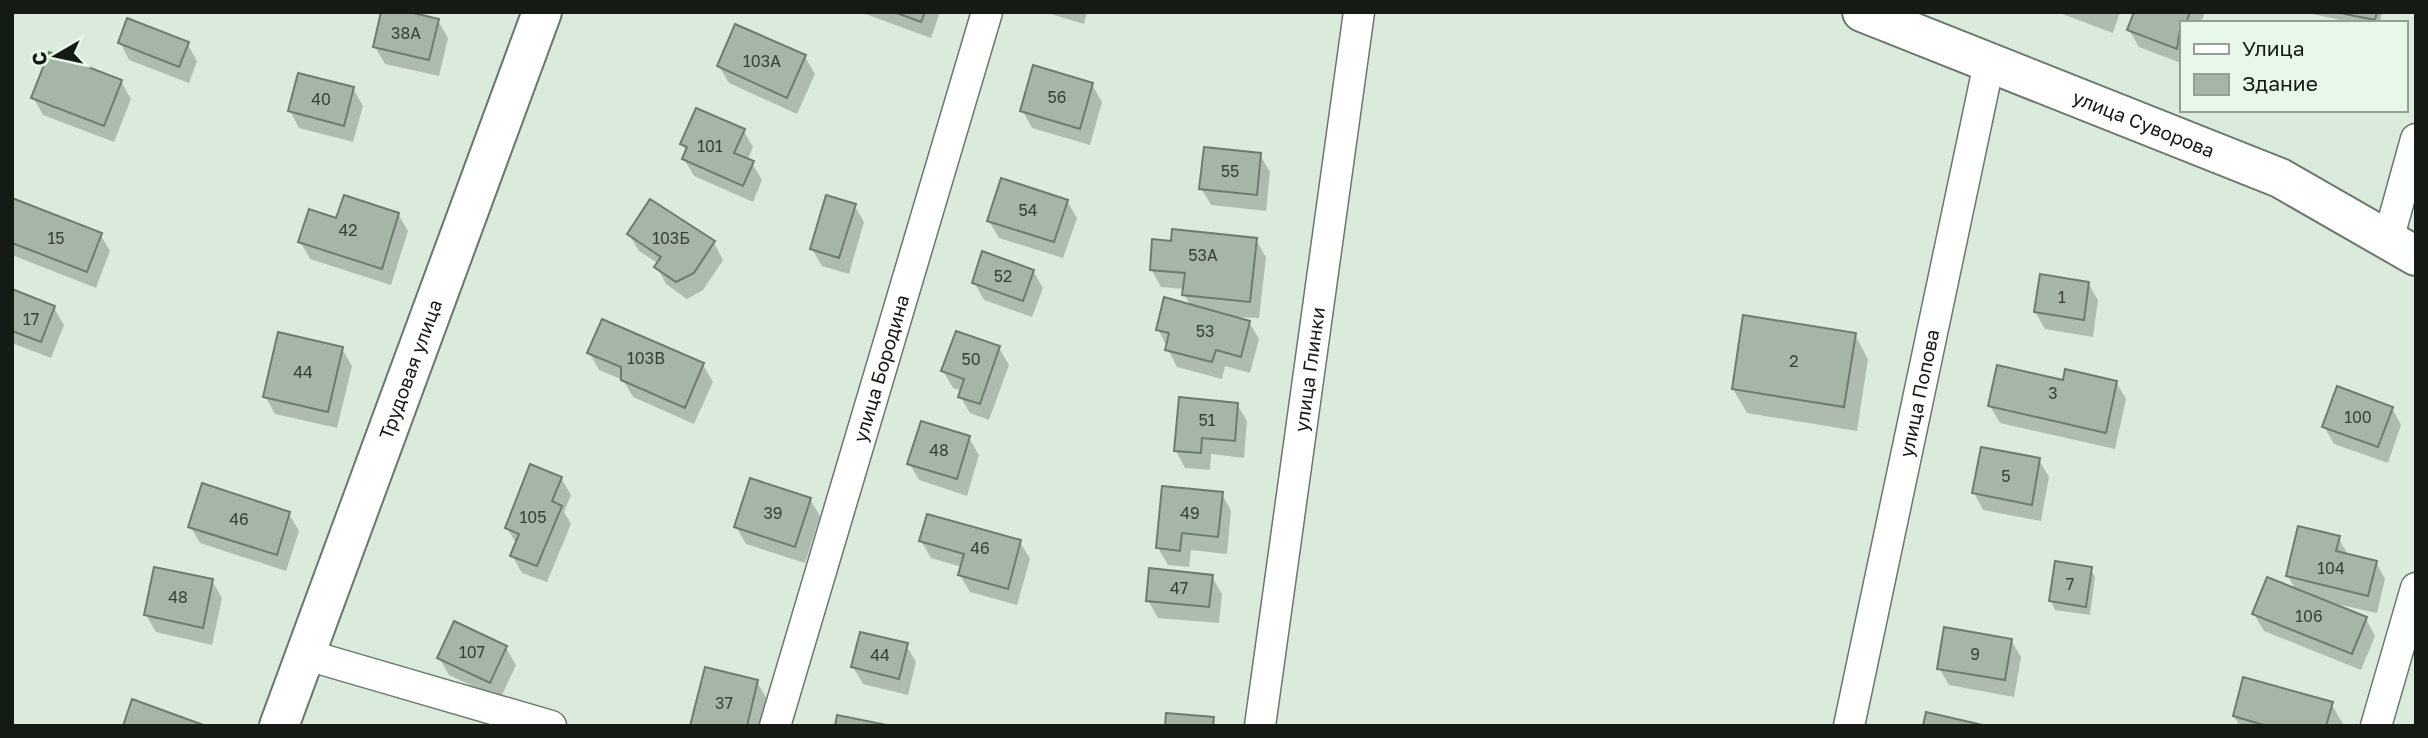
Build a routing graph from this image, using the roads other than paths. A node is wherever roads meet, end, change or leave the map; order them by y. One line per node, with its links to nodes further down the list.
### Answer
1 (542, 12): 9 (main road, Трудовая улица)
2 (987, 12): 12 (street, улица Бородина)
3 (1359, 12): 13 (street, улица Глинки)
4 (1862, 12): 5 (main road, улица Суворова)
5 (1989, 62): 7 (main road, улица Суворова); 14 (street, улица Попова)
6 (2416, 139): 7 (street)
7 (2402, 248)
8 (2416, 588): 15 (street)
9 (307, 655): 10 (main road, Трудовая улица); 11 (street)
10 (279, 726)
11 (551, 726)
12 (775, 726)
13 (1260, 726)
14 (1849, 726)
15 (2376, 726)

